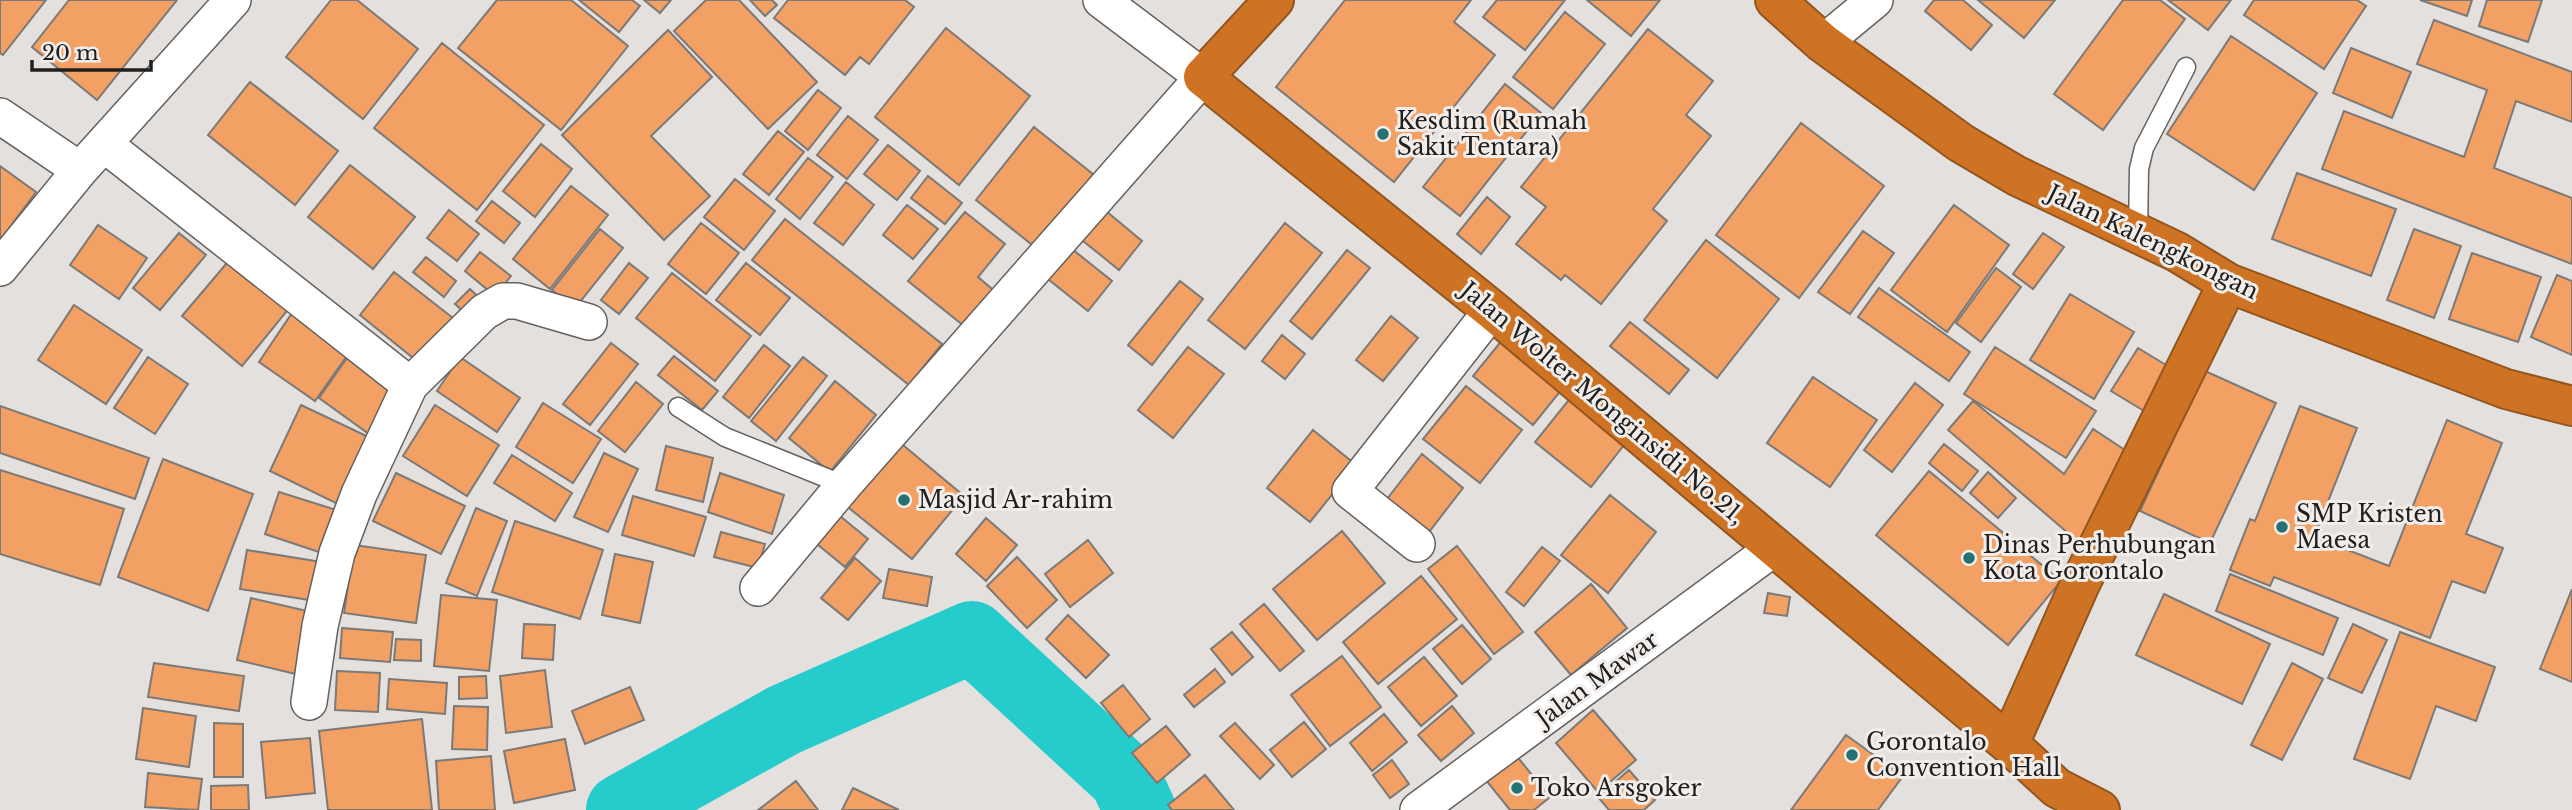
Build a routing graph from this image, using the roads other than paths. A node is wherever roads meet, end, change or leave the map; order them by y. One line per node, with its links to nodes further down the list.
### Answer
1 (233, 0): 10 (street)
2 (1101, 0): 8 (street, Jalan Wolter Monginsidi No.21,)
3 (1274, 0): 8 (highway)
4 (1774, 0): 6 (highway, Jalan Kalengkongan)
5 (1875, 0): 6 (street)
6 (1824, 43): 12 (highway, Jalan Kalengkongan)
7 (2186, 67): 12 (lane)
8 (1203, 77): 15 (highway, Jalan Wolter Monginsidi No.21,); 20 (street)
9 (0, 116): 11 (street)
10 (104, 144): 11 (street); 17 (street)
11 (80, 170): 13 (street)
12 (2138, 235): 14 (highway, Jalan Kalengkongan)
13 (0, 268)
14 (2228, 283): 18 (highway, Jalan Kalengkongan); 25 (highway)
15 (1492, 310): 21 (street); 22 (highway, Jalan Wolter Monginsidi No.21,)
16 (589, 322): 17 (street)
17 (410, 385): 24 (street)
18 (2572, 406)
19 (678, 407): 20 (lane)
20 (844, 485): 23 (street)
21 (1417, 544)
22 (1774, 546): 25 (highway, Jalan Wolter Monginsidi No.21,); 26 (street, Jalan Mawar)
23 (758, 588)
24 (309, 702)
25 (2009, 744): 27 (highway, Jalan Wolter Monginsidi No.21,)
26 (1418, 810)
27 (2100, 810)

